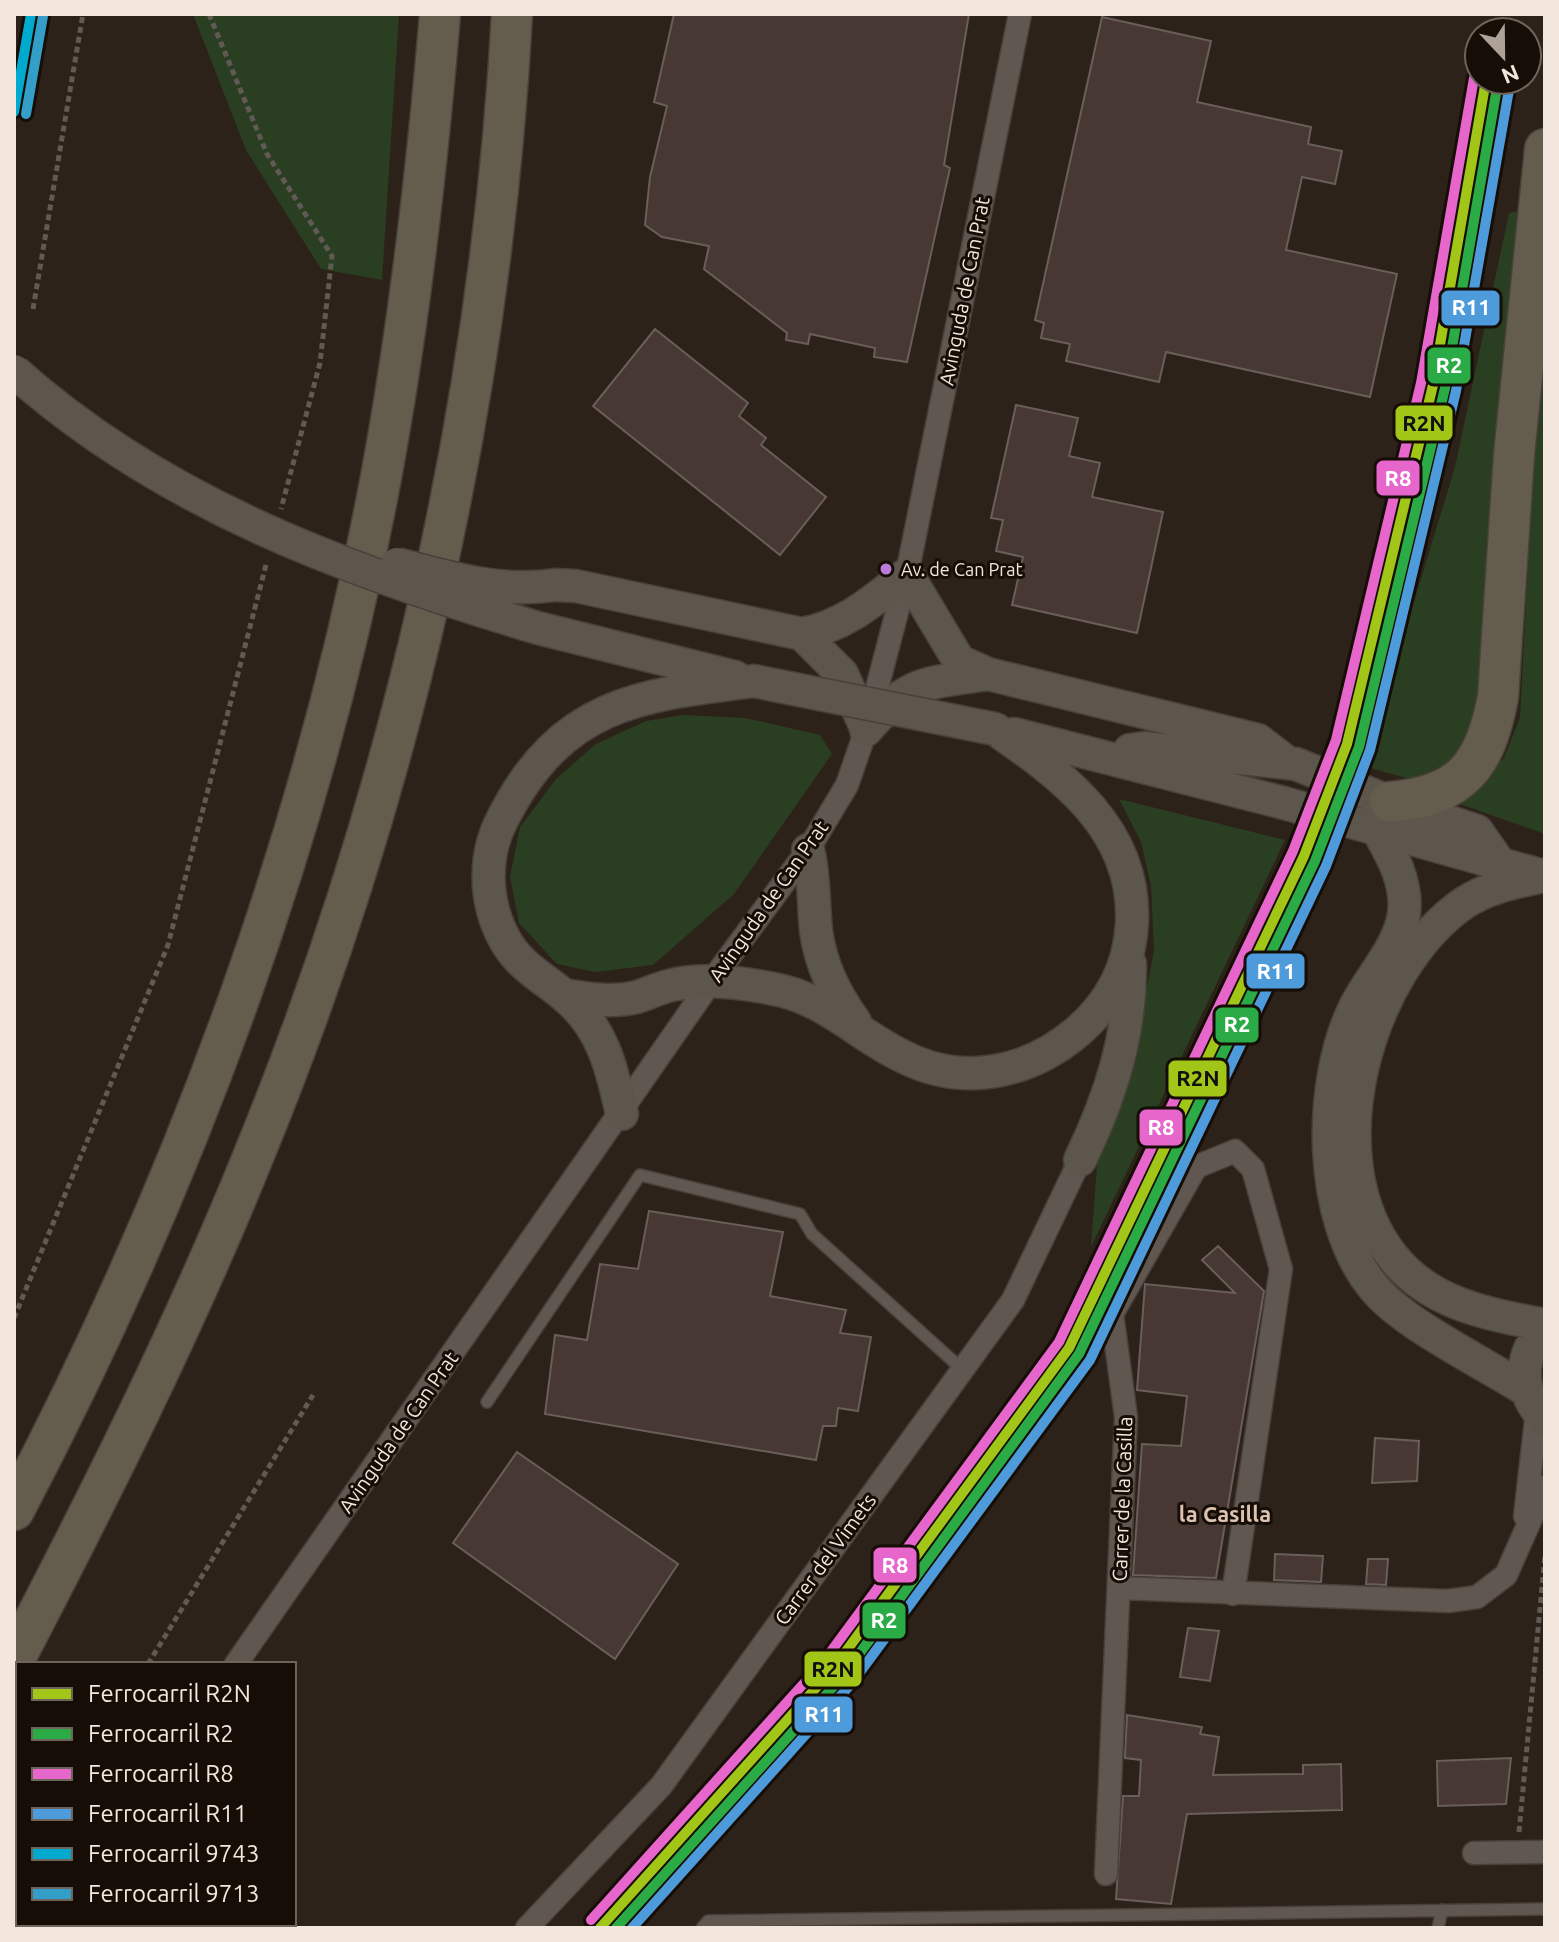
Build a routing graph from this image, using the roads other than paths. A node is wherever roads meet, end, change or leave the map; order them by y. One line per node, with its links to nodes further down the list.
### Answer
1 (440, 14): 29 (highway)
2 (512, 14): 33 (highway)
3 (1020, 14): 7 (street, Avinguda de Can Prat)
4 (1545, 149): 15 (highway)
5 (14, 371): 6 (street, bridge)
6 (309, 552): 8 (street, bridge); 10 (street, bridge)
7 (907, 574): 8 (street); 9 (street); 12 (street, Avinguda de Can Prat)
8 (802, 634): 12 (street)
9 (988, 674): 12 (street); 14 (street)
10 (754, 681): 11 (street, bridge); 20 (street)
11 (995, 729): 13 (street); 18 (street)
12 (866, 730): 16 (street, Avinguda de Can Prat)
13 (1099, 754): 14 (street); 15 (street)
14 (1290, 762): 15 (street)
15 (1367, 810): 17 (street); 27 (street)
16 (808, 850): 19 (street, Avinguda de Can Prat); 21 (street)
17 (1544, 876): 24 (street)
18 (1130, 953): 21 (street); 23 (street)
19 (710, 983): 20 (street); 21 (street); 22 (street, Avinguda de Can Prat)
20 (565, 995): 22 (street)
21 (859, 1028)
22 (622, 1114): 34 (street, Avinguda de Can Prat)
23 (1080, 1160): 25 (street, Carrer del Vimets)
24 (1545, 1326): 27 (street)
25 (963, 1370): 26 (lane); 40 (street, Carrer del Vimets)
26 (487, 1402)
27 (1536, 1407): 30 (street)
28 (1545, 1487): 30 (street)
29 (14, 1510)
30 (1521, 1541): 32 (street)
31 (1119, 1588): 32 (street); 32 (street, Carrer de la Casilla); 37 (street, Carrer de la Casilla)
32 (1233, 1594)
33 (14, 1660)
34 (237, 1662)
35 (1545, 1852): 36 (street)
36 (1474, 1853)
37 (1106, 1874)
38 (1545, 1909): 39 (lane)
39 (1442, 1910): 41 (lane); 42 (lane)
40 (527, 1928)
41 (702, 1928)
42 (1438, 1928)

